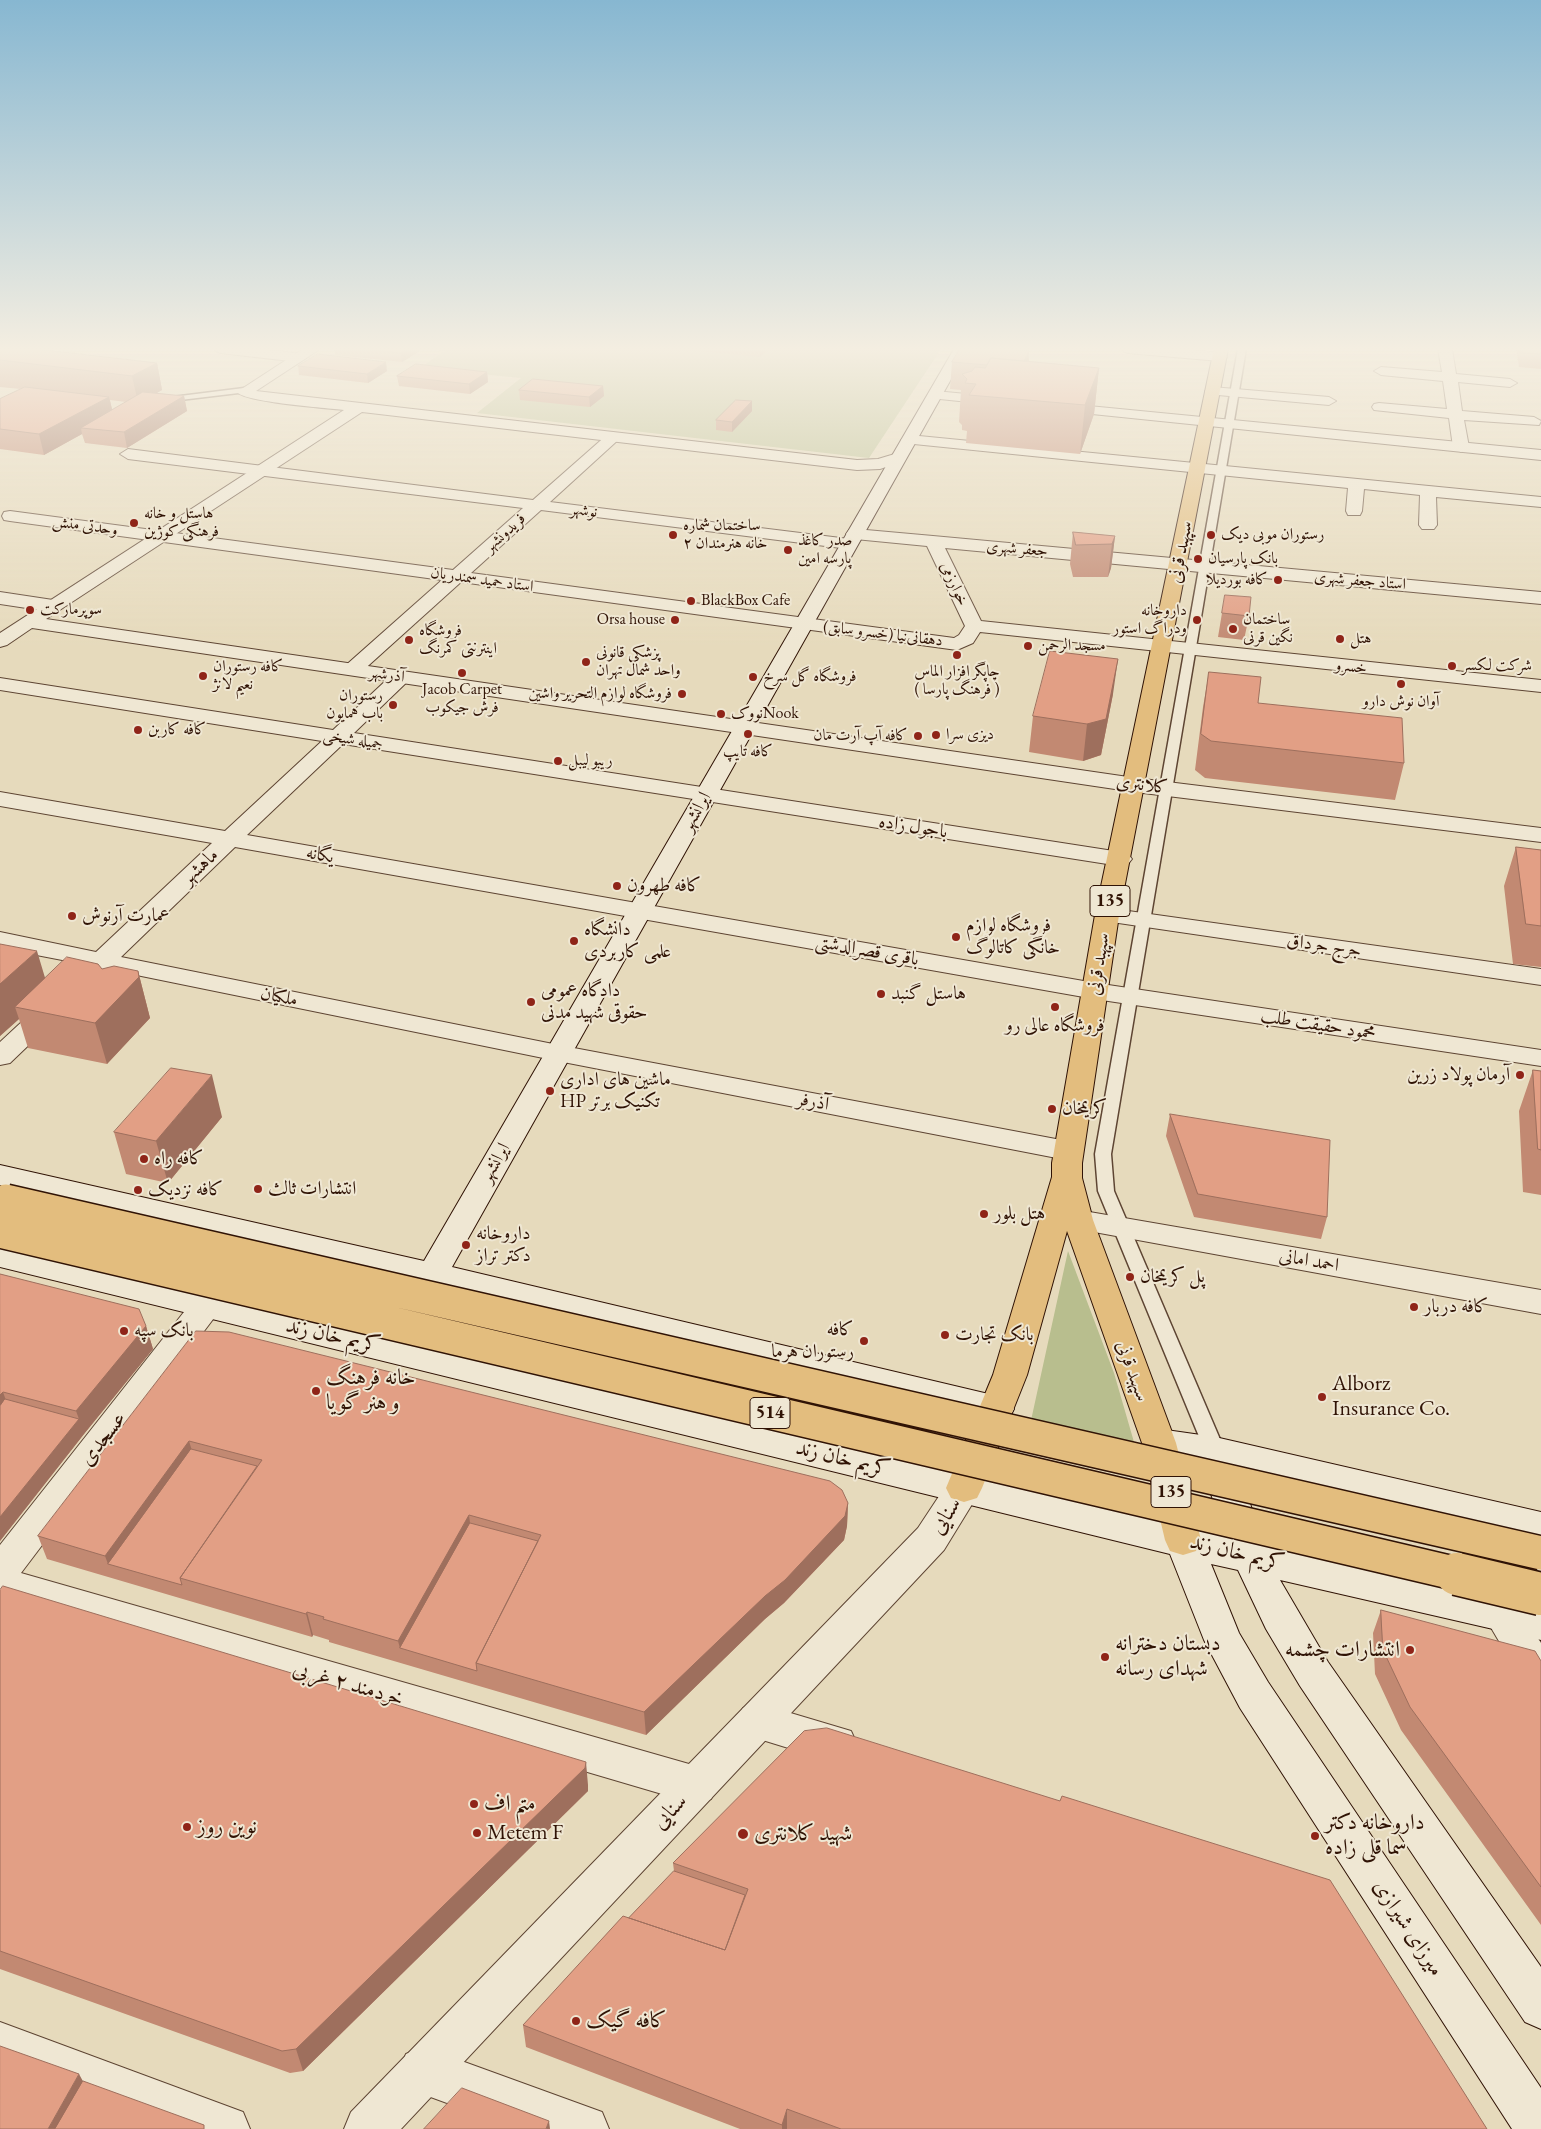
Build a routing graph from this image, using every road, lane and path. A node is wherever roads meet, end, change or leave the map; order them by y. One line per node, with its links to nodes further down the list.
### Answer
1 (296, 448): 11 (street)
2 (599, 448): 15 (street, فریدونشهر)
3 (719, 448): 7 (street)
4 (1208, 448): 10 (main road, سپهبد قرنی / 135)
5 (1219, 448): 10 (lane)
6 (1475, 448): 9 (street)
7 (904, 449): 10 (street); 20 (street, ایرانشهر)
8 (128, 454): 11 (street, نوشهر)
9 (1541, 455)
10 (1209, 469): 12 (street); 22 (main road, سپهبد قرنی / 135); 23 (lane)
11 (260, 471): 15 (street, نوشهر); 19 (street)
12 (1356, 484): 13 (street); 16 (street)
13 (1428, 491): 14 (street); 18 (street)
14 (1541, 502)
15 (536, 505): 20 (street, نوشهر); 24 (street, فریدونشهر)
16 (1354, 511)
17 (10, 516): 19 (street, وحدتی منش)
18 (1428, 525)
19 (160, 536): 24 (street, استاد حمید سمندریان); 27 (street)
20 (852, 539): 21 (street, جعفر شهری); 29 (street, ایرانشهر)
21 (933, 541): 22 (street, جعفر شهری); 30 (street, خوارزمی)
22 (1178, 564): 23 (street, استاد جعفر شهری); 32 (main road, سپهبد قرنی / 135)
23 (1205, 566): 26 (street, استاد جعفر شهری); 33 (lane)
24 (456, 577): 29 (street, استاد حمید سمندریان); 34 (street, فریدونشهر)
25 (0, 598): 27 (street)
26 (1541, 598)
27 (53, 606): 28 (street)
28 (28, 622): 31 (street); 34 (street, آذرشهر)
29 (804, 624): 30 (street, دهقانی‌نیا (خسرو سابق)); 38 (street, ایرانشهر)
30 (974, 626): 32 (street)
31 (0, 641)
32 (1162, 647): 33 (street, خسرو); 40 (main road, سپهبد قرنی / 135)
33 (1190, 650): 37 (street, خسرو); 41 (lane)
34 (352, 670): 35 (street, آذرشهر)
35 (401, 677): 38 (street, آذرشهر); 39 (street, ماهشهر)
36 (0, 684): 39 (street, جمیله شیخی)
37 (1540, 692)
38 (745, 727): 40 (street, کلانتری); 42 (street, ایرانشهر)
39 (337, 737): 42 (street, جمیله شیخی); 45 (street, ماهشهر)
40 (1135, 784): 41 (street, کلانتری); 46 (main road, سپهبد قرنی / 135)
41 (1168, 788): 44 (street, کلانتری); 49 (lane)
42 (706, 794): 46 (street, باجول زاده); 47 (street, ایرانشهر)
43 (0, 799): 45 (street, یگانه)
44 (1541, 835)
45 (230, 839): 47 (street, یگانه); 51 (street, ماهشهر)
46 (1120, 859): 48 (main road, سپهبد قرنی / 135)
47 (639, 911): 53 (street, باقری قصرالدشتی); 55 (street, ایرانشهر)
48 (1107, 915): 49 (street, جرج جرداق); 53 (main road, سپهبد قرنی / 135)
49 (1145, 920): 52 (street, جرج جرداق); 54 (lane)
50 (0, 940): 51 (street, ملکیان)
51 (102, 960): 55 (street, ملکیان); 56 (street, ماهشهر)
52 (1541, 977)
53 (1095, 991): 54 (street, محمود حقیقت طلب); 58 (main road, سپهبد قرنی / 135)
54 (1131, 997): 57 (street, محمود حقیقت طلب); 61 (lane)
55 (558, 1053): 58 (street, آذرفر); 63 (street, ایرانشهر)
56 (0, 1057)
57 (1541, 1058)
58 (1067, 1164): 60 (main road, سپهبد قرنی / 135); 67 (main road)
59 (1, 1202): 63 (street); 74 (main road, 514, bridge); 79 (main road, کریم خان زند / 514, bridge)
60 (1078, 1220): 61 (street, احمد امانی); 68 (main road, سپهبد قرنی / 135)
61 (1123, 1228): 64 (street, احمد امانی); 69 (lane)
62 (0, 1256): 65 (street, کریم خان زند)
63 (432, 1274): 66 (street, ایرانشهر); 67 (street)
64 (1541, 1302)
65 (206, 1306): 66 (street, کریم خان زند); 76 (street, عسجدی)
66 (389, 1349): 71 (street, کریم خان زند)
67 (997, 1409): 71 (main road)
68 (1159, 1443): 69 (street); 73 (main road, سپهبد قرنی / 135)
69 (1215, 1451): 70 (street); 75 (street)
70 (1368, 1486): 72 (street); 78 (street)
71 (964, 1488): 73 (street, کریم خان زند); 83 (street, سنایی)
72 (1541, 1527)
73 (1183, 1540): 75 (street, کریم خان زند); 92 (street, میرزای شیرازی)
74 (1541, 1554)
75 (1250, 1558): 78 (street, کریم خان زند); 86 (street)
76 (0, 1573)
77 (0, 1583): 85 (street, خردمند ۲ غربی)
78 (1363, 1583): 80 (street, کریم خان زند)
79 (1541, 1594)
80 (1502, 1614): 81 (street, کریم خان زند); 82 (street)
81 (1541, 1624)
82 (1541, 1676)
83 (757, 1721): 84 (street); 85 (street, سنایی)
84 (871, 1753)
85 (696, 1785): 88 (street, سنایی)
86 (1541, 2006)
87 (0, 2045): 89 (street)
88 (423, 2071): 90 (street, سنایی); 91 (street)
89 (226, 2129)
90 (368, 2129)
91 (585, 2129)
92 (1540, 2129)

